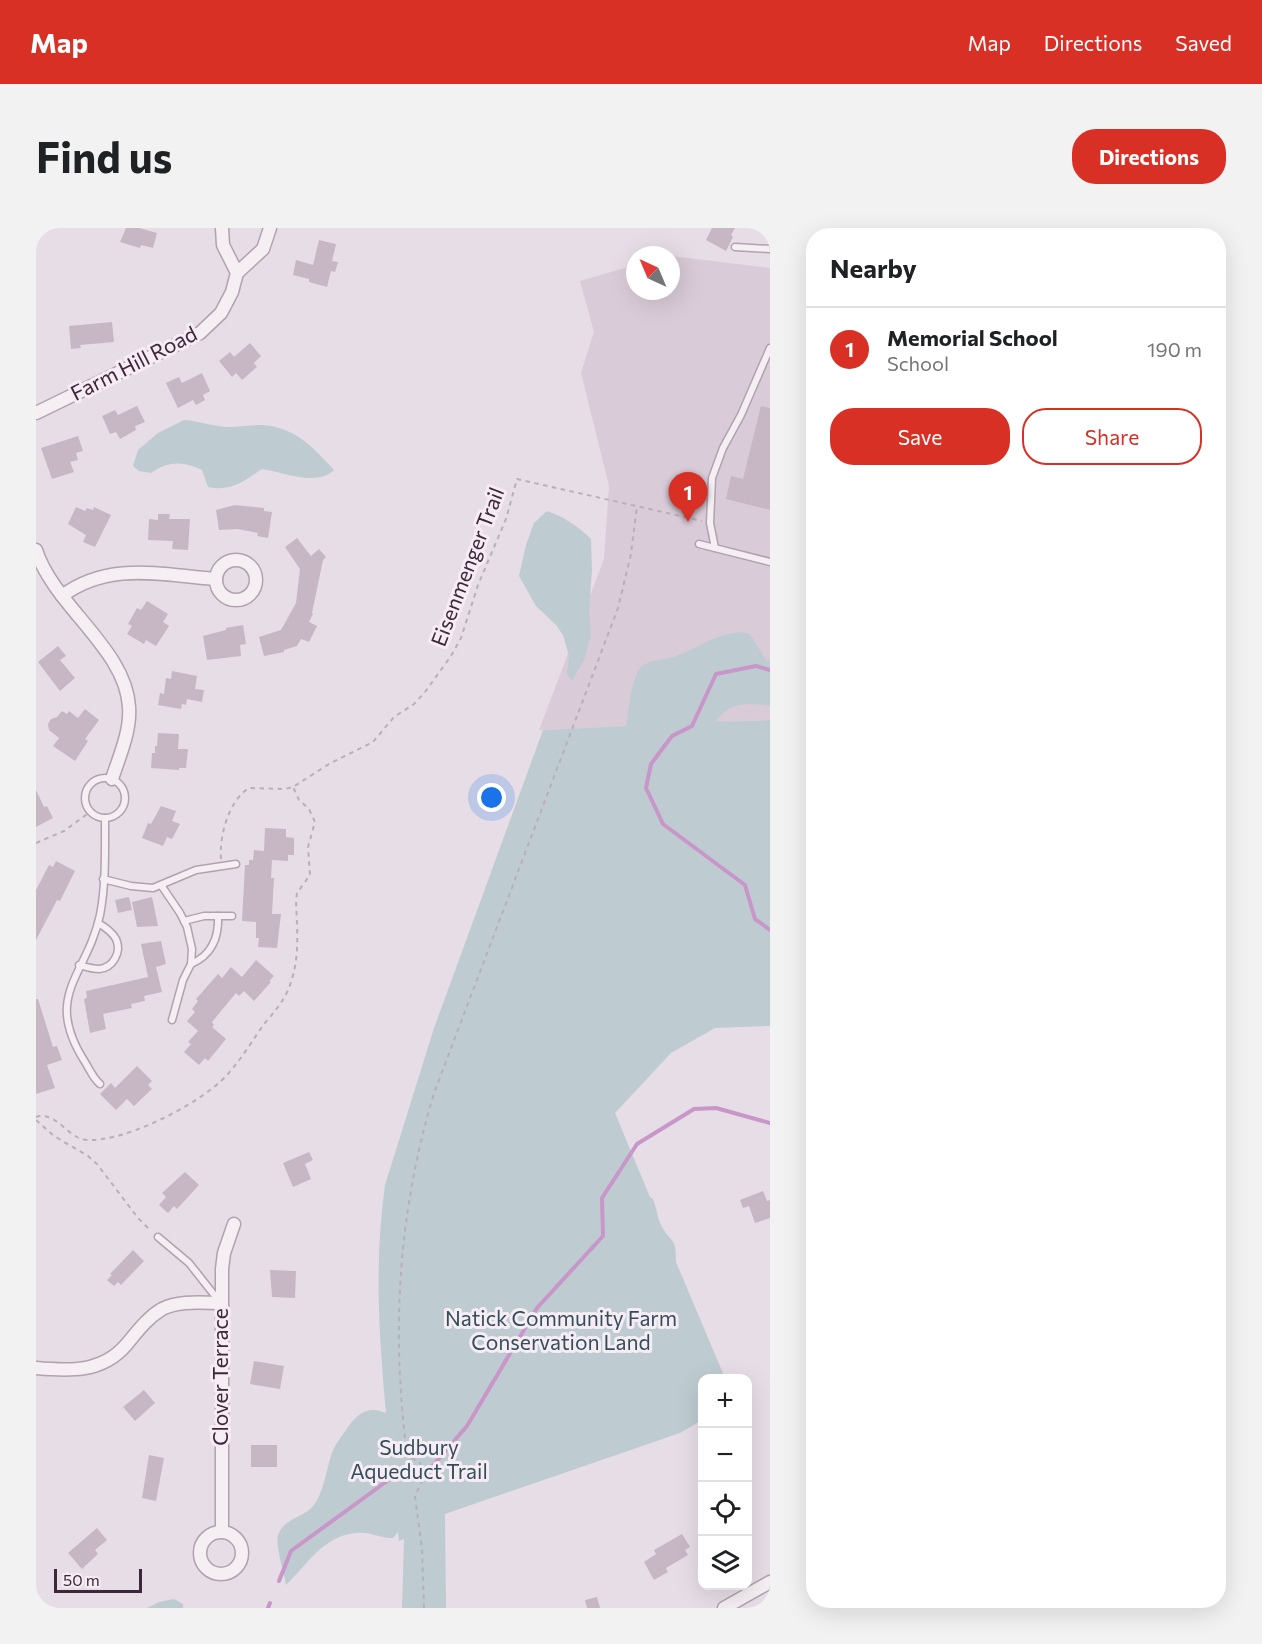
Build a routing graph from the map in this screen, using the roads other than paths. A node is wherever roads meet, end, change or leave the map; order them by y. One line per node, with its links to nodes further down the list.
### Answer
1 (222, 228): 5 (street)
2 (270, 228): 5 (street, Farm Hill Road)
3 (735, 247): 4 (lane)
4 (770, 249)
5 (237, 273): 7 (street, Farm Hill Road)
6 (770, 348): 9 (lane)
7 (36, 413)
8 (699, 544): 9 (lane)
9 (716, 548): 11 (lane)
10 (36, 550): 13 (street)
11 (770, 562)
12 (216, 579): 13 (street)
13 (62, 596): 14 (street)
14 (112, 779): 15 (lane); 15 (lane)
15 (105, 819): 17 (lane)
16 (236, 864): 18 (lane)
17 (103, 879): 18 (lane); 22 (lane)
18 (162, 885): 21 (lane)
19 (218, 916): 20 (lane); 21 (lane); 23 (lane)
20 (232, 916)
21 (184, 921): 23 (lane)
22 (98, 923): 24 (lane); 24 (lane)
23 (190, 964): 25 (lane)
24 (80, 965): 26 (lane)
25 (172, 1020)
26 (100, 1084)
27 (234, 1224): 29 (street, Clover Terrace)
28 (158, 1237): 29 (lane)
29 (221, 1303): 30 (street); 31 (street, Clover Terrace)
30 (36, 1368)
31 (222, 1532)
32 (770, 1582): 33 (street)
33 (724, 1608)

